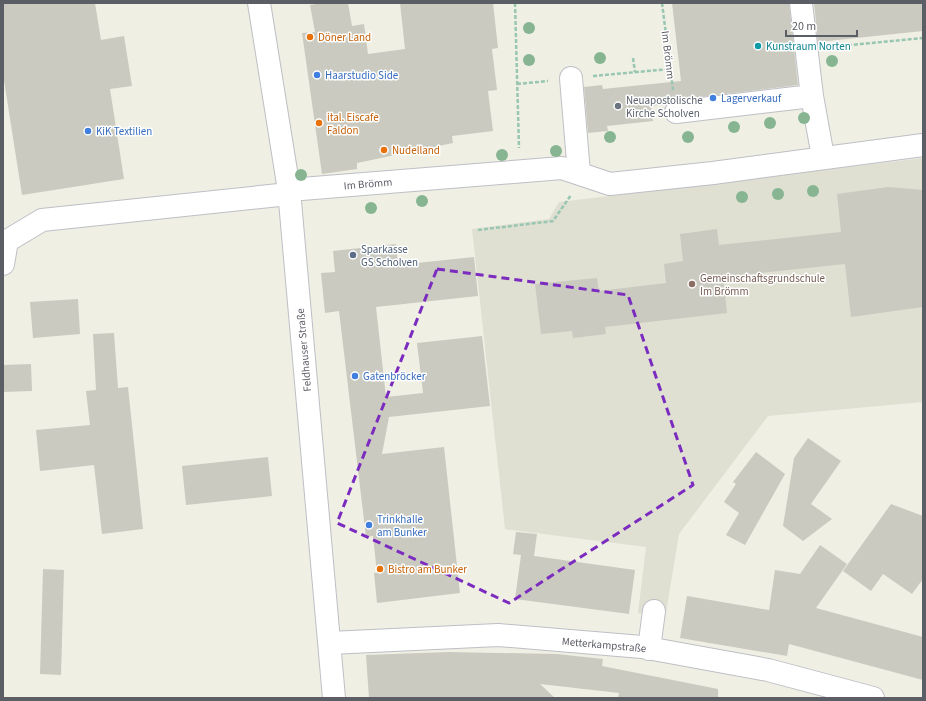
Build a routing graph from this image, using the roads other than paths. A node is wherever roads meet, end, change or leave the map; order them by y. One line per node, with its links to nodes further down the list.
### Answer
1 (259, 3): 9 (street, Feldhauser Straße)
2 (801, 3): 4 (street)
3 (571, 78): 8 (street)
4 (812, 96): 5 (street); 7 (street)
5 (676, 112)
6 (923, 145): 7 (street, Im Brömm)
7 (823, 158): 8 (street, Im Brömm)
8 (582, 174): 9 (street, Im Brömm)
9 (289, 192): 10 (street, Im Brömm); 12 (street, Feldhauser Straße)
10 (3, 264)
11 (654, 612): 13 (street)
12 (330, 643): 13 (street, Metterkampstraße); 14 (street, Feldhauser Straße)
13 (649, 648): 15 (street, Metterkampstraße)
14 (334, 698)
15 (873, 698)

